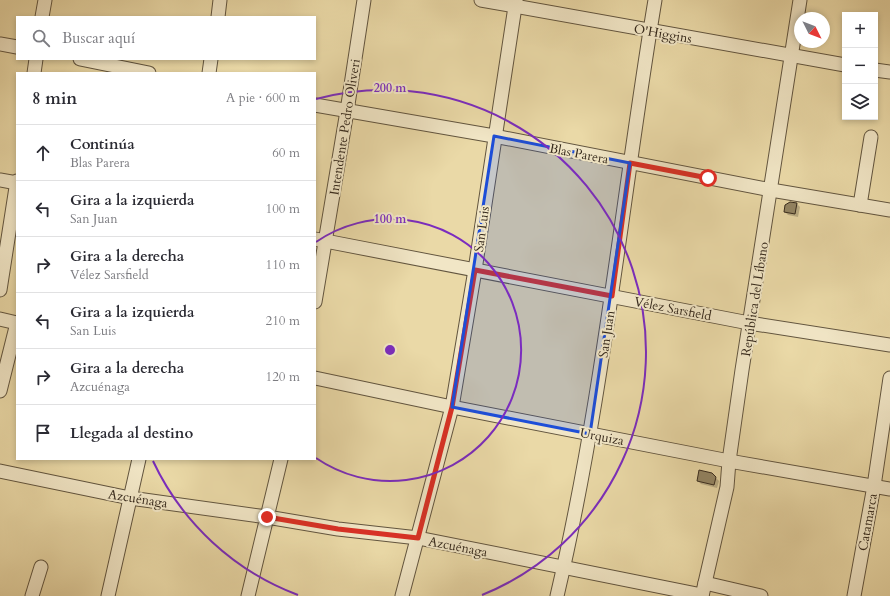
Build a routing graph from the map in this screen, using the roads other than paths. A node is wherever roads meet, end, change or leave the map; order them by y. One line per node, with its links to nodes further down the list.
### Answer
1 (45, 0): 8 (street)
2 (220, 0): 9 (street)
3 (364, 0): 24 (street, Intendente Pedro Oliveri)
4 (481, 0): 7 (street, O'Higgins)
5 (655, 0): 10 (street, San Juan)
6 (800, 0): 13 (street, República del Líbano)
7 (515, 3): 10 (street, O'Higgins); 25 (street, San Luis)
8 (42, 16)
9 (218, 16)
10 (650, 31): 13 (street, O'Higgins); 27 (street, San Juan)
11 (0, 44): 12 (street)
12 (16, 47)
13 (792, 56): 17 (street, O'Higgins); 31 (street, República del Líbano)
14 (36, 60): 19 (street)
15 (85, 60): 20 (street)
16 (211, 60): 21 (street)
17 (842, 64)
18 (878, 70): 22 (street)
19 (34, 72)
20 (144, 72)
21 (209, 72)
22 (890, 72)
23 (316, 105): 24 (street, Blas Parera)
24 (347, 111): 25 (street, Blas Parera); 34 (street, Intendente Pedro Oliveri)
25 (494, 136): 27 (street, Blas Parera); 35 (street, San Luis)
26 (871, 137): 32 (street)
27 (630, 163): 31 (street, Blas Parera); 38 (street, San Juan)
28 (0, 180): 29 (street)
29 (16, 182)
30 (16, 188): 36 (street)
31 (771, 190): 32 (street, Blas Parera); 41 (street, República del Líbano)
32 (860, 205): 33 (street, Blas Parera)
33 (890, 210)
34 (320, 240): 35 (street, Vélez Sarsfield); 37 (street, Intendente Pedro Oliveri)
35 (475, 270): 38 (street, Vélez Sarsfield); 47 (street, San Luis)
36 (0, 290)
37 (316, 290)
38 (612, 296): 41 (street, Vélez Sarsfield); 48 (street, San Juan)
39 (0, 319): 40 (street)
40 (16, 323)
41 (749, 323): 43 (street, Vélez Sarsfield); 51 (street, República del Líbano)
42 (16, 327): 46 (street)
43 (890, 345)
44 (316, 378): 47 (street, Urquiza)
45 (890, 378): 53 (street, Catamarca)
46 (0, 391)
47 (452, 407): 48 (street, Urquiza); 57 (street, San Luis)
48 (590, 434): 51 (street, Urquiza); 59 (street, San Juan)
49 (139, 460): 55 (street)
50 (281, 460): 56 (street)
51 (729, 461): 53 (street, Urquiza); 60 (street, República del Líbano)
52 (0, 471): 55 (street, Azcuénaga)
53 (874, 486): 54 (street, Urquiza); 67 (street, Catamarca)
54 (890, 489)
55 (130, 498): 56 (street, Azcuénaga); 62 (street)
56 (267, 517): 57 (street, Azcuénaga); 63 (street)
57 (418, 538): 59 (street, Azcuénaga); 64 (street, San Luis)
58 (41, 567): 61 (street)
59 (564, 567): 60 (street, Azcuénaga); 65 (street, San Juan)
60 (703, 591): 66 (street, Azcuénaga)
61 (32, 596)
62 (108, 596)
63 (248, 596)
64 (402, 596)
65 (557, 596)
66 (761, 596)
67 (854, 596)

